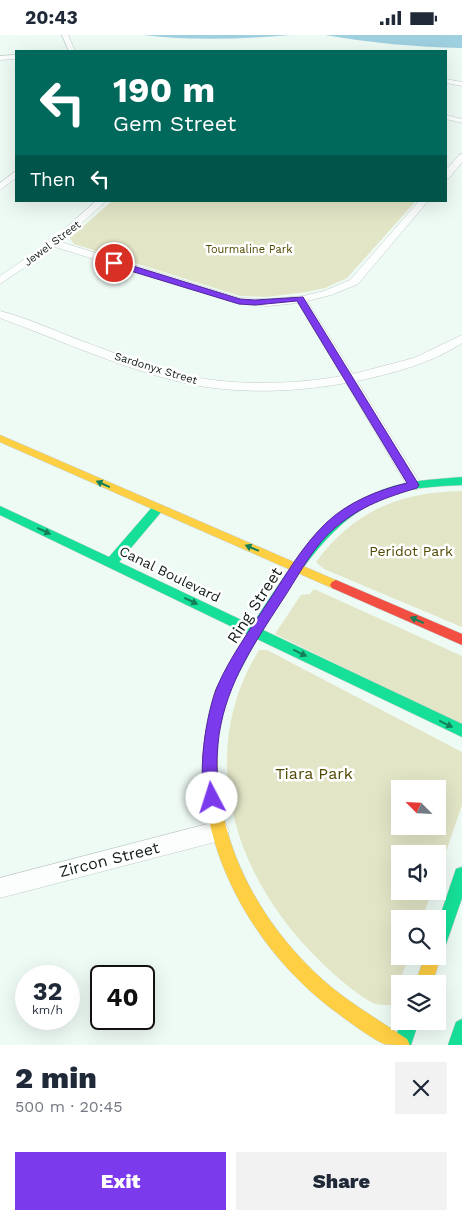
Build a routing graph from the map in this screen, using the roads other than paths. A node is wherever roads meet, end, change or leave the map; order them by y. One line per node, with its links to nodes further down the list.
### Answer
1 (65, 35): 2 (street)
2 (72, 50)
3 (15, 57): 4 (street)
4 (0, 59)
5 (447, 81): 6 (street)
6 (462, 84)
7 (447, 117): 8 (street)
8 (462, 121)
9 (447, 160): 10 (street)
10 (460, 160): 12 (street)
11 (15, 175): 13 (street)
12 (447, 175)
13 (0, 187)
14 (101, 202): 16 (street, Jewel Street)
15 (423, 202): 18 (street)
16 (54, 243): 17 (street, Jewel Street); 18 (street)
17 (0, 281)
18 (300, 299): 21 (street)
19 (0, 314): 21 (street, Sardonyx Street)
20 (462, 338): 21 (street, Sardonyx Street)
21 (349, 379): 24 (street)
22 (0, 438): 25 (street, one-way to 22)
23 (462, 481): 24 (street, Ring Street)
24 (414, 485): 28 (street, Ring Street)
25 (158, 508): 27 (street); 28 (street, one-way to 25)
26 (0, 510): 27 (street, Canal Boulevard, one-way to 27)
27 (111, 563): 29 (street, Canal Boulevard, one-way to 29)
28 (297, 567): 29 (street, Ring Street); 30 (street, one-way to 28)
29 (256, 632): 31 (street, Canal Boulevard, one-way to 31); 32 (street, Ring Street)
30 (462, 640)
31 (462, 731)
32 (219, 831): 34 (street, Zircon Street); 39 (street, Ring Street)
33 (462, 875): 35 (street)
34 (0, 887)
35 (458, 898): 36 (street)
36 (446, 926)
37 (462, 1028): 40 (street)
38 (407, 1030): 39 (street)
39 (401, 1045)
40 (456, 1045)

